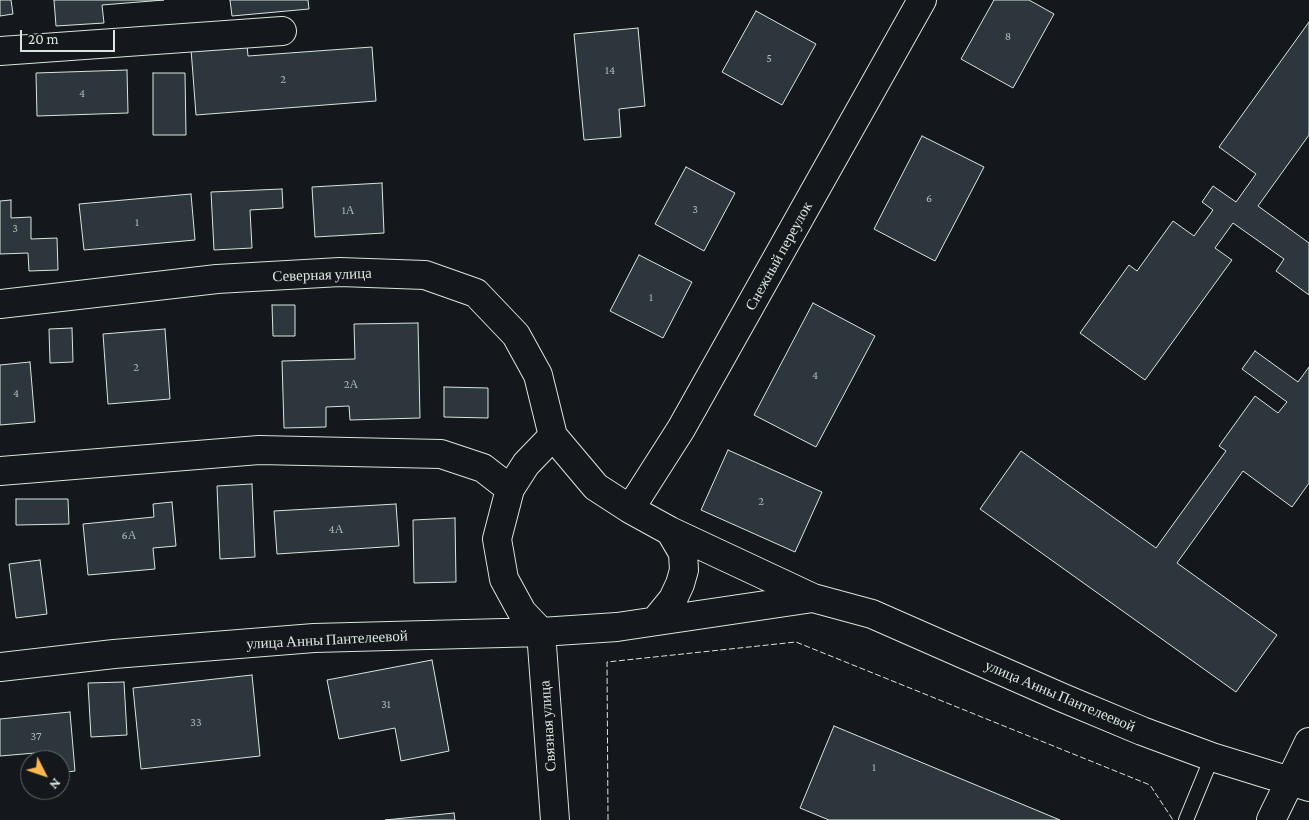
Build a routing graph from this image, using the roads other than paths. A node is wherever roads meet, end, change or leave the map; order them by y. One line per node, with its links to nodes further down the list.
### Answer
1 (922, 0): 8 (street, Снежный переулок)
2 (282, 31): 3 (street)
3 (0, 51)
4 (0, 304): 5 (street, Северная улица)
5 (553, 436): 7 (street); 8 (street, Северная улица)
6 (0, 471): 7 (street)
7 (510, 489): 12 (street)
8 (630, 509): 9 (street, улица Анны Пантелеевой)
9 (670, 531): 10 (street, улица Анны Пантелеевой); 11 (street)
10 (813, 598): 11 (street, улица Анны Пантелеевой); 15 (street, улица Анны Пантелеевой)
11 (655, 621): 12 (street, улица Анны Пантелеевой)
12 (541, 632): 13 (street, улица Анны Пантелеевой); 17 (street, Связная улица)
13 (0, 667)
14 (1309, 742): 16 (street)
15 (1212, 757): 16 (street, улица Анны Пантелеевой); 18 (lane)
16 (1300, 784): 19 (street)
17 (555, 820)
18 (1186, 820)
19 (1271, 820)

